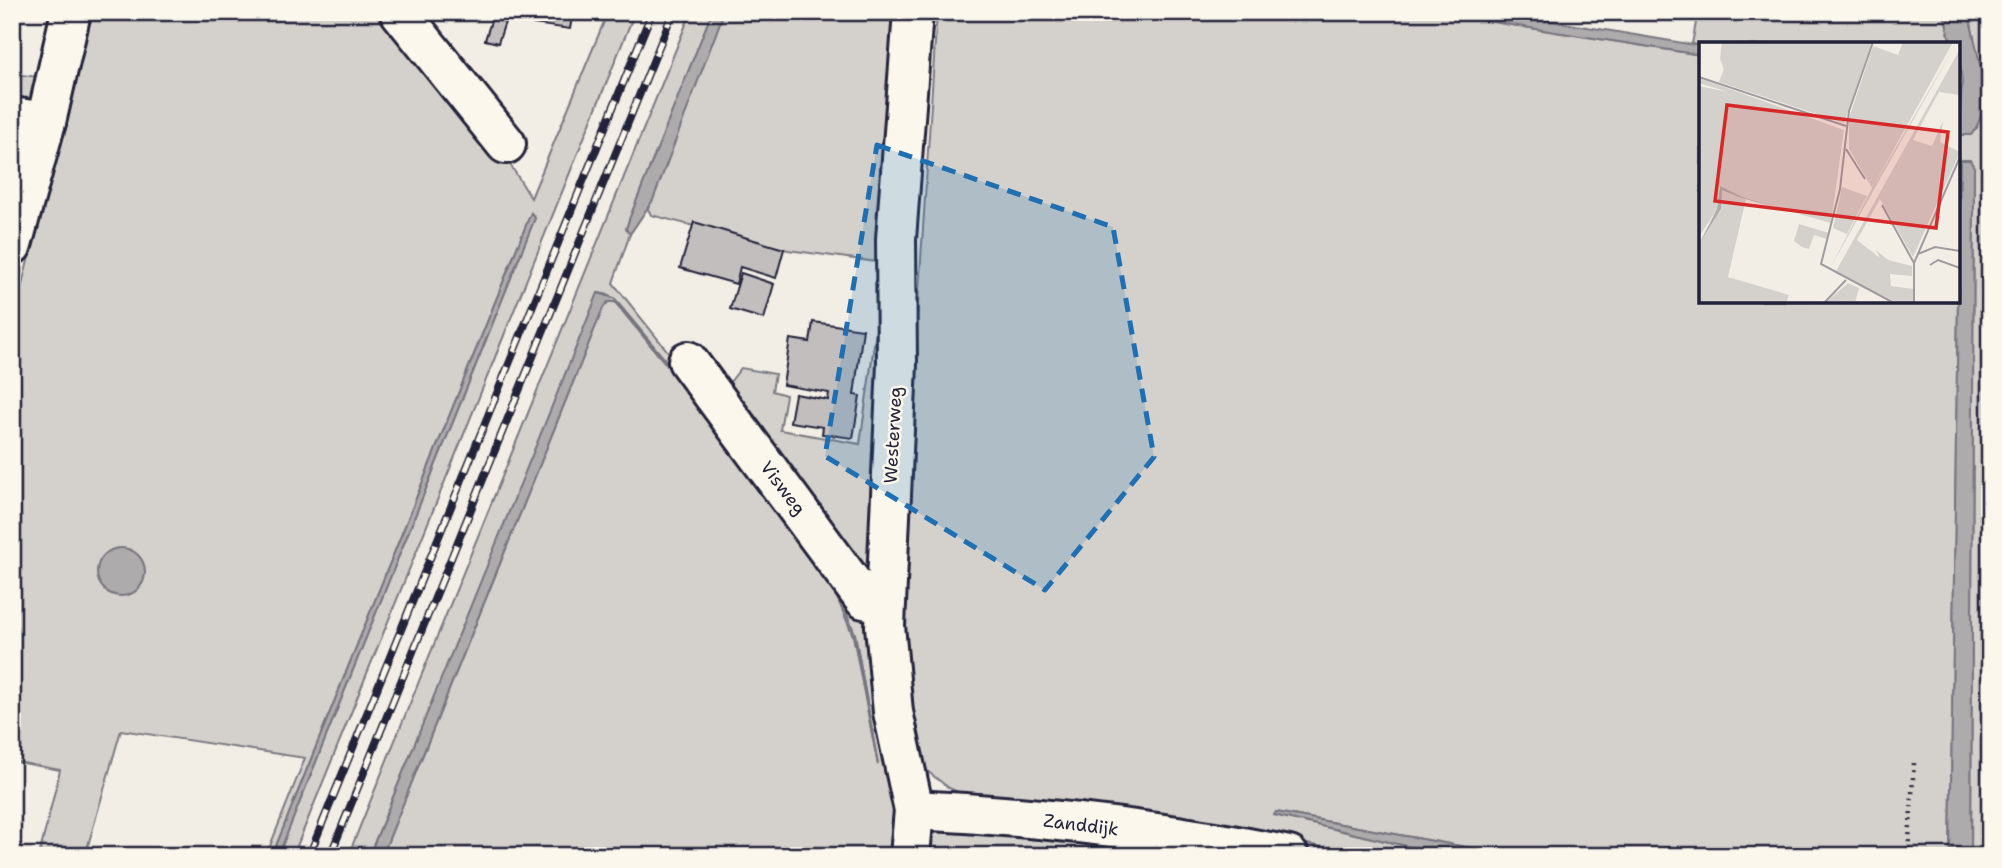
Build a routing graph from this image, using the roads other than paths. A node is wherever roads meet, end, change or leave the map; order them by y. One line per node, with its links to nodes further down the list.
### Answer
1 (71, 12): 4 (street)
2 (400, 12): 5 (street)
3 (913, 12): 8 (street, Westerweg)
4 (29, 120): 6 (street)
5 (506, 144)
6 (12, 245)
7 (688, 360): 8 (street, Visweg)
8 (885, 603): 9 (street, Westerweg)
9 (914, 810): 10 (street, Westerweg); 11 (street, Zanddijk)
10 (911, 856)
11 (1289, 856)

